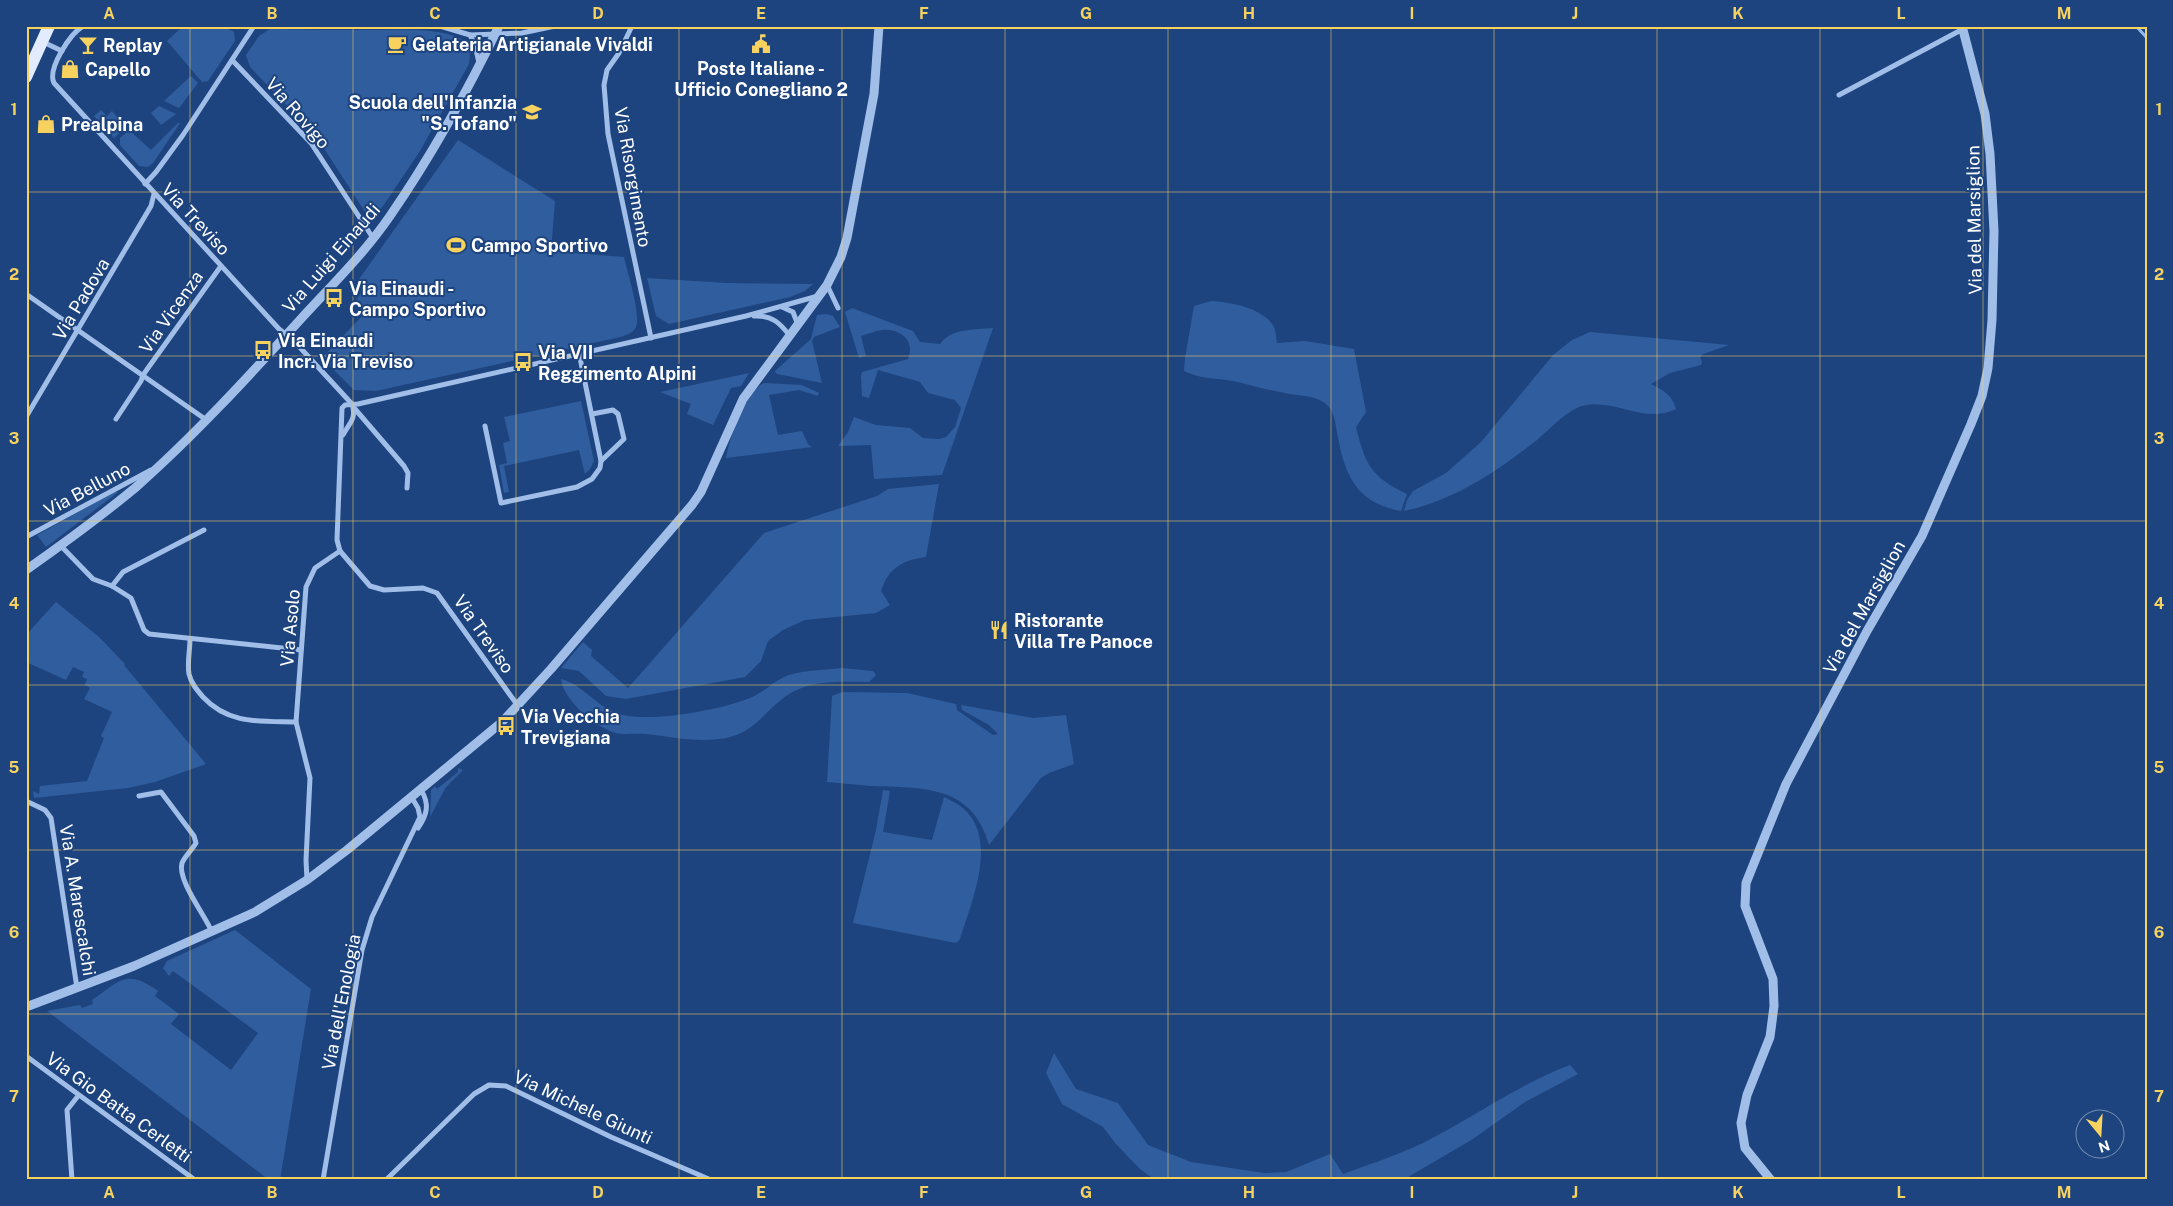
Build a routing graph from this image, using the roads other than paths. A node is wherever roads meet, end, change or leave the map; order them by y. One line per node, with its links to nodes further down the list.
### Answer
1 (49, 26): 11 (main road)
2 (83, 26): 12 (street, Via Treviso)
3 (254, 26): 13 (street)
4 (440, 26): 10 (street)
5 (555, 26): 9 (street)
6 (632, 26): 31 (street, Via Risorgimento)
7 (879, 26): 21 (street)
8 (1962, 28): 16 (street); 72 (street, Via del Marsiglion)
9 (497, 29): 10 (street); 14 (street, Via Luigi Einaudi)
10 (470, 35): 14 (street)
11 (42, 42): 12 (street); 15 (main road)
12 (62, 52): 17 (street, Via Treviso)
13 (232, 60): 17 (street); 19 (street, Via Rovigo)
14 (480, 66): 19 (street, Via Luigi Einaudi)
15 (26, 77)
16 (1839, 95)
17 (145, 184): 18 (street, Via Treviso)
18 (154, 194): 20 (street, Via Treviso); 28 (street, Via Padova)
19 (373, 238): 29 (street, Via Luigi Einaudi)
20 (221, 266): 29 (street, Via Treviso); 33 (street, Via Vicenza)
21 (827, 285): 23 (street); 25 (street)
22 (26, 294): 28 (street)
23 (820, 295): 24 (street); 27 (street)
24 (781, 306): 26 (street); 27 (street)
25 (838, 308)
26 (746, 316): 30 (street); 31 (street)
27 (798, 325): 30 (street)
28 (78, 329): 33 (street); 38 (street, Via Padova)
29 (286, 335): 34 (street, Via Treviso); 40 (street, Via Luigi Einaudi)
30 (790, 336): 54 (street)
31 (651, 338): 32 (street)
32 (579, 353): 36 (street); 37 (street)
33 (143, 375): 39 (street, Via Vicenza); 40 (street)
34 (344, 396): 35 (street); 36 (street, Via Treviso)
35 (345, 404): 36 (street); 42 (street)
36 (352, 404): 42 (street); 45 (street, Via Treviso)
37 (592, 414): 43 (street); 43 (street)
38 (26, 417)
39 (116, 419)
40 (205, 419): 44 (street, Via Luigi Einaudi)
41 (485, 426): 43 (street)
42 (341, 438): 49 (street)
43 (601, 461)
44 (160, 465): 47 (street, Via Belluno); 48 (street, Via Luigi Einaudi)
45 (407, 488)
46 (204, 530): 51 (street)
47 (26, 537)
48 (60, 545): 50 (street, Via Luigi Einaudi); 51 (street)
49 (340, 551): 53 (street, Via Asolo); 54 (street, Via Treviso)
50 (26, 570)
51 (112, 586): 52 (street)
52 (190, 639): 53 (street); 55 (street)
53 (301, 650): 55 (street, Via Asolo)
54 (518, 707): 56 (street)
55 (296, 722): 61 (street, Via Asolo)
56 (421, 790): 58 (street); 60 (street, Via dell'Enologia)
57 (139, 796): 62 (street)
58 (412, 798): 60 (street, Via dell'Enologia); 61 (street)
59 (26, 801): 63 (street, Via A. Marescalchi)
60 (411, 839): 69 (street, Via dell'Enologia)
61 (307, 880): 62 (street)
62 (212, 932): 63 (street)
63 (77, 988): 64 (street)
64 (26, 1007)
65 (26, 1056): 66 (street, Via Gio Batta Cerletti)
66 (78, 1096): 67 (street); 68 (street, Via Gio Batta Cerletti)
67 (72, 1180)
68 (194, 1180)
69 (323, 1180)
70 (386, 1180): 71 (street, Via Michele Giunti)
71 (711, 1180)
72 (1771, 1180)

